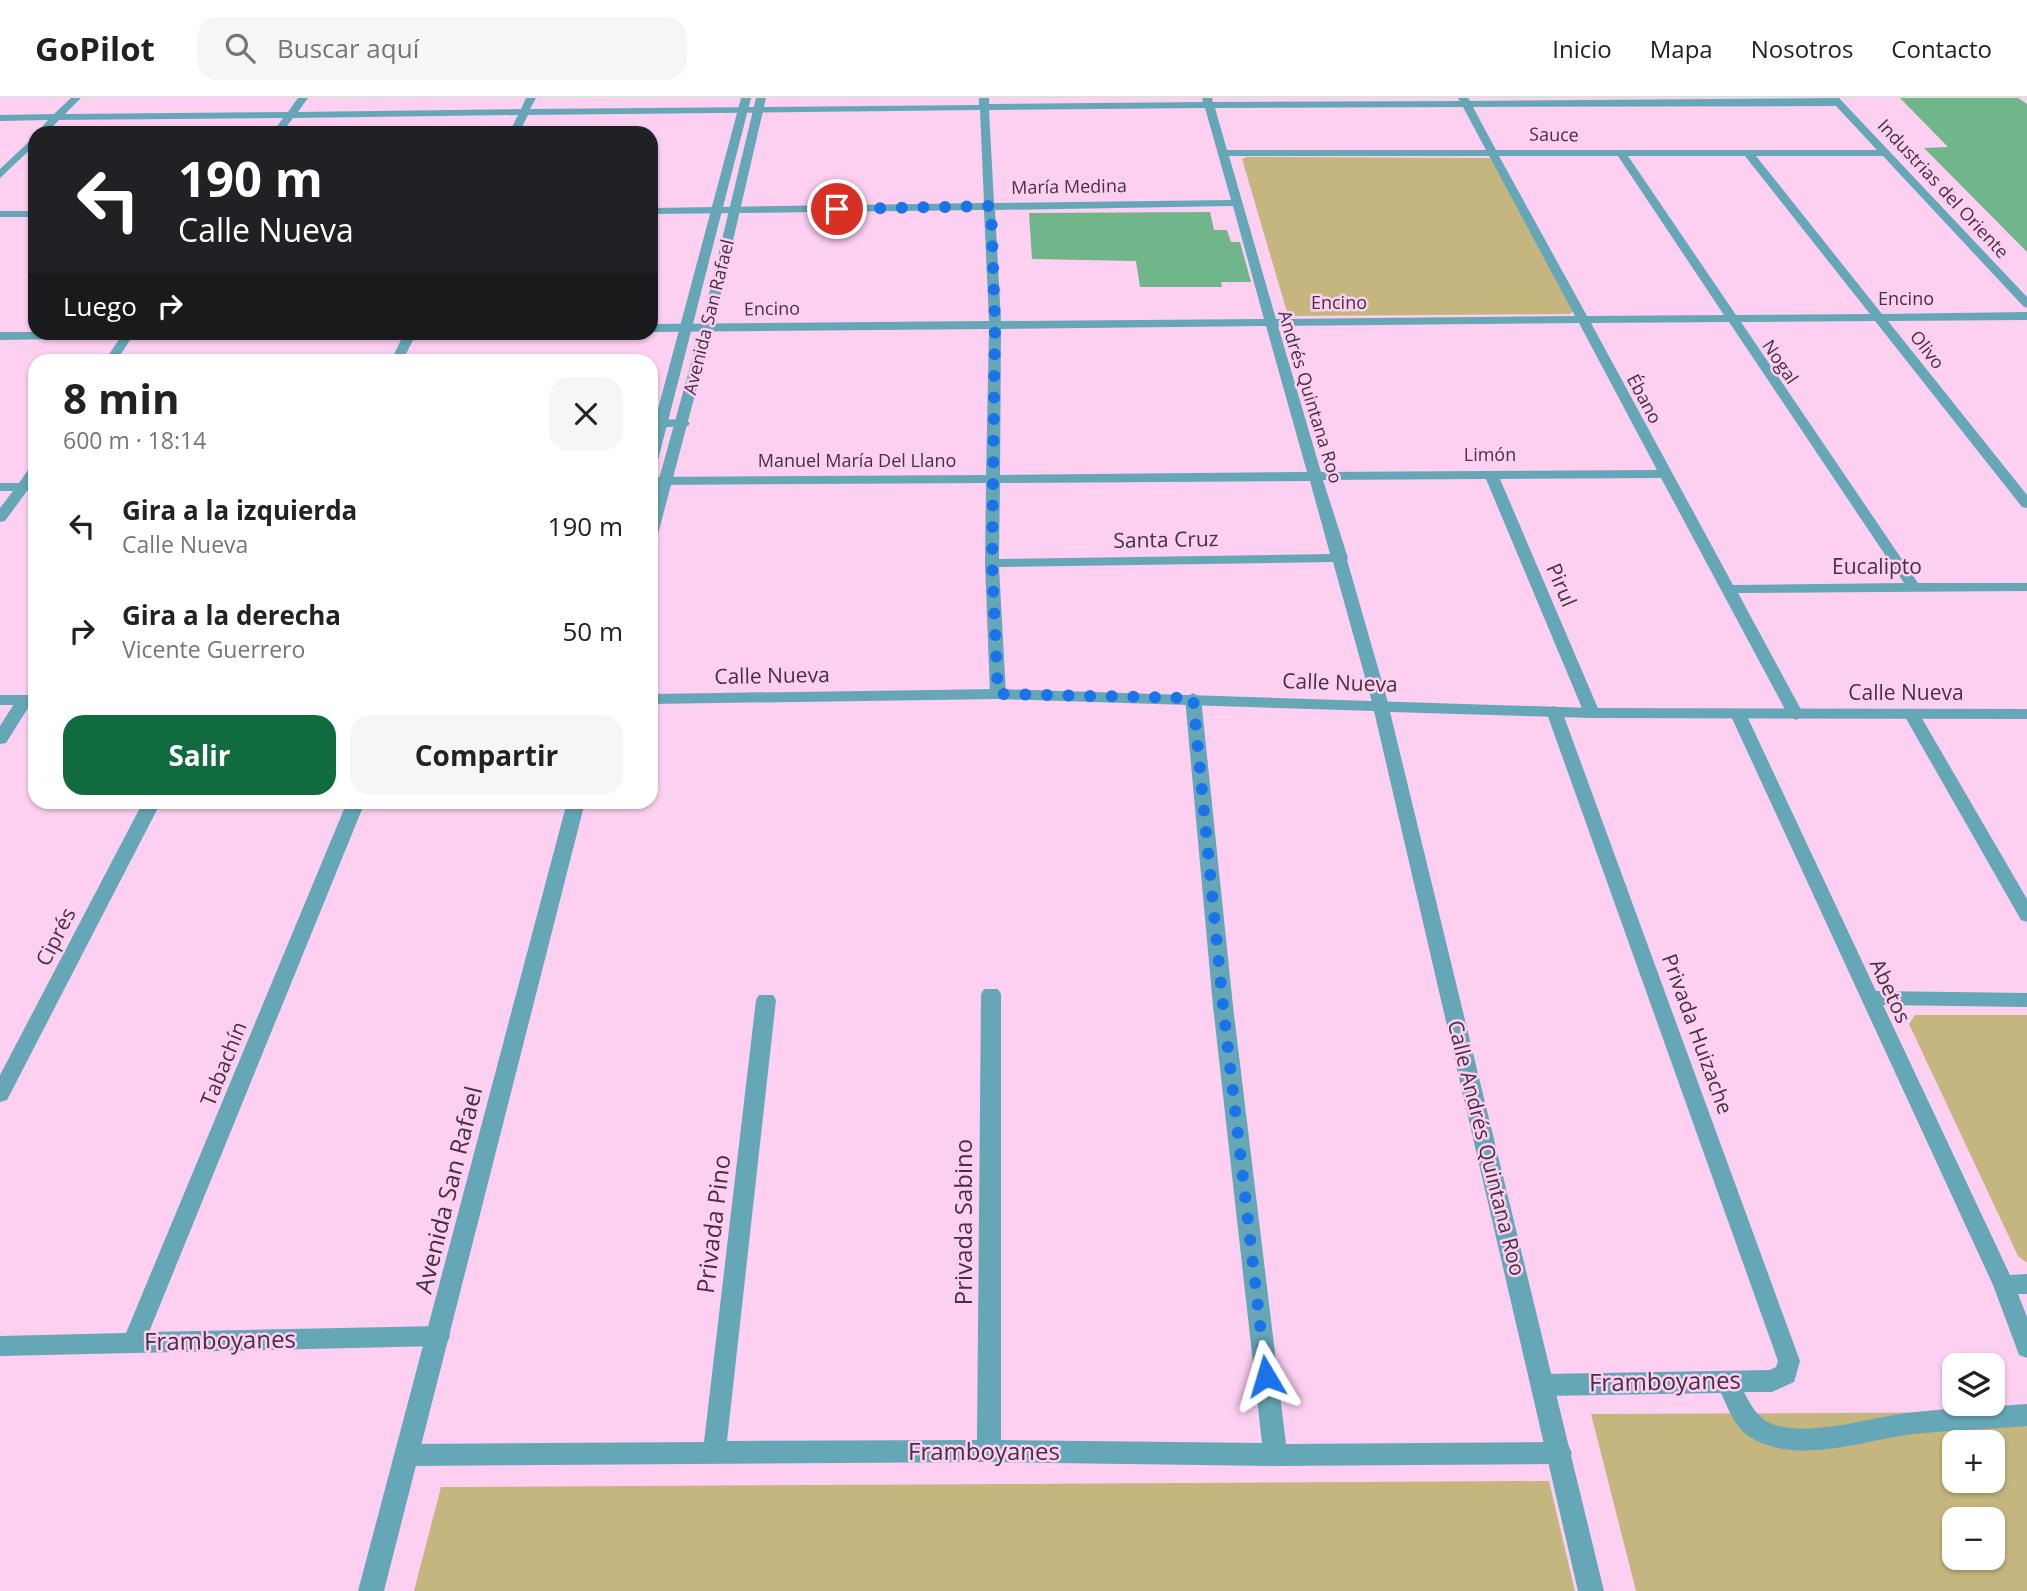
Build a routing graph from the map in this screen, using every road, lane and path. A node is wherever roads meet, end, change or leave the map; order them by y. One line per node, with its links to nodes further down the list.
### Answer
1 (76, 98): 14 (street)
2 (303, 98): 13 (street)
3 (531, 98): 12 (street)
4 (1581, 100): 5 (street); 7 (street)
5 (1707, 100): 6 (street)
6 (1836, 100): 24 (street, Industrias del Oriente)
7 (1465, 101): 8 (street); 20 (street, Ébano)
8 (1208, 102): 9 (street); 22 (street, Andrés Quintana Roo)
9 (985, 103): 11 (street); 27 (street)
10 (745, 104): 11 (street); 12 (street); 29 (street, Avenida San Rafael)
11 (760, 104): 30 (street, Avenida San Rafael)
12 (524, 113): 13 (street); 18 (street)
13 (292, 115): 14 (street); 17 (street)
14 (56, 117): 15 (street); 16 (street)
15 (0, 118)
16 (48, 126)
17 (283, 126)
18 (518, 126)
19 (28, 146): 25 (street)
20 (1494, 152): 22 (street, Sauce); 23 (street, Sauce); 37 (street, Ébano)
21 (1747, 152): 23 (street, Sauce); 24 (street, Sauce); 35 (street, Olivo)
22 (1221, 153): 26 (street, Andrés Quintana Roo)
23 (1620, 153): 36 (street, Nogal)
24 (1886, 153): 33 (street, Industrias del Oriente)
25 (0, 175)
26 (1236, 203): 27 (street, María Medina); 38 (street, Andrés Quintana Roo)
27 (991, 206): 30 (street, María Medina); 39 (street)
28 (658, 211): 29 (street, María Medina)
29 (718, 211): 30 (street, María Medina); 40 (street, Avenida San Rafael)
30 (734, 211): 41 (street, Avenida San Rafael)
31 (0, 214): 32 (street)
32 (28, 214)
33 (2027, 304)
34 (2027, 316): 35 (street, Encino)
35 (1879, 317): 36 (street, Encino); 57 (street, Olivo)
36 (1729, 318): 37 (street, Encino); 63 (street, Nogal)
37 (1581, 319): 38 (street, Encino); 48 (street, Ébano)
38 (1269, 321): 39 (street, Encino); 50 (street, Andrés Quintana Roo)
39 (995, 324): 41 (street, Encino); 51 (street)
40 (688, 327): 41 (street, Encino); 42 (street, Encino); 45 (street, Avenida San Rafael)
41 (707, 327): 46 (street, Avenida San Rafael)
42 (658, 328)
43 (28, 335): 44 (street)
44 (0, 336)
45 (658, 418)
46 (683, 423): 47 (street); 53 (street, Avenida San Rafael)
47 (658, 424)
48 (1664, 474): 49 (street, Limón); 64 (street, Ébano)
49 (1491, 475): 50 (street, Limón); 73 (street, Pirul)
50 (1316, 476): 51 (street, Manuel María Del Llano); 60 (street, Andrés Quintana Roo)
51 (993, 480): 53 (street, Manuel María Del Llano); 61 (street)
52 (658, 481): 53 (street, Manuel María Del Llano)
53 (667, 481): 58 (street, Avenida San Rafael)
54 (0, 487): 55 (street)
55 (28, 487)
56 (28, 488): 59 (street)
57 (2027, 504)
58 (658, 511)
59 (0, 518)
60 (1341, 558): 61 (street, Santa Cruz); 71 (street, Andrés Quintana Roo)
61 (992, 564): 65 (street)
62 (2027, 587): 63 (street, Eucalipto)
63 (1914, 588): 64 (street, Eucalipto)
64 (1727, 589): 76 (street, Ébano)
65 (998, 694): 66 (street, Calle Nueva); 67 (street, Calle Nueva)
66 (1193, 698): 71 (street, Calle Nueva); 102 (street)
67 (658, 699)
68 (0, 700): 69 (street)
69 (28, 700)
70 (28, 703): 78 (street)
71 (1381, 706): 72 (street, Calle Nueva); 96 (street, Calle Andrés Quintana Roo)
72 (1554, 711): 73 (street, Calle Nueva); 94 (street, Privada Huizache)
73 (1592, 713): 75 (street, Calle Nueva)
74 (2027, 713): 77 (street, Calle Nueva)
75 (1738, 714): 76 (street, Calle Nueva); 84 (street, Abetos)
76 (1796, 715): 77 (street, Calle Nueva)
77 (1912, 715): 82 (street)
78 (0, 738)
79 (148, 809): 87 (street, Ciprés)
80 (353, 809): 91 (street, Tabachín)
81 (574, 809): 90 (street, Avenida San Rafael)
82 (2027, 915)
83 (991, 994): 98 (street, Privada Sabino)
84 (1868, 998): 86 (street); 89 (street, Abetos)
85 (766, 1000): 100 (street, Privada Pino)
86 (2027, 1000)
87 (0, 1094)
88 (2027, 1284): 89 (street)
89 (2004, 1285): 93 (street, Abetos)
90 (439, 1336): 91 (street, Framboyanes); 101 (street, Avenida San Rafael)
91 (133, 1343): 92 (street, Framboyanes)
92 (0, 1346)
93 (2027, 1348)
94 (1786, 1374): 95 (street, Framboyanes)
95 (1728, 1381): 96 (street, Framboyanes); 97 (street)
96 (1543, 1385): 99 (street, Calle Andrés Quintana Roo)
97 (2027, 1415)
98 (989, 1451): 100 (street, Framboyanes); 102 (street, Framboyanes)
99 (1560, 1453): 102 (street, Framboyanes); 104 (street, Calle Andrés Quintana Roo)
100 (714, 1454): 101 (street, Framboyanes)
101 (408, 1455): 103 (street, Avenida San Rafael)
102 (1275, 1455)
103 (371, 1591)
104 (1591, 1591)

